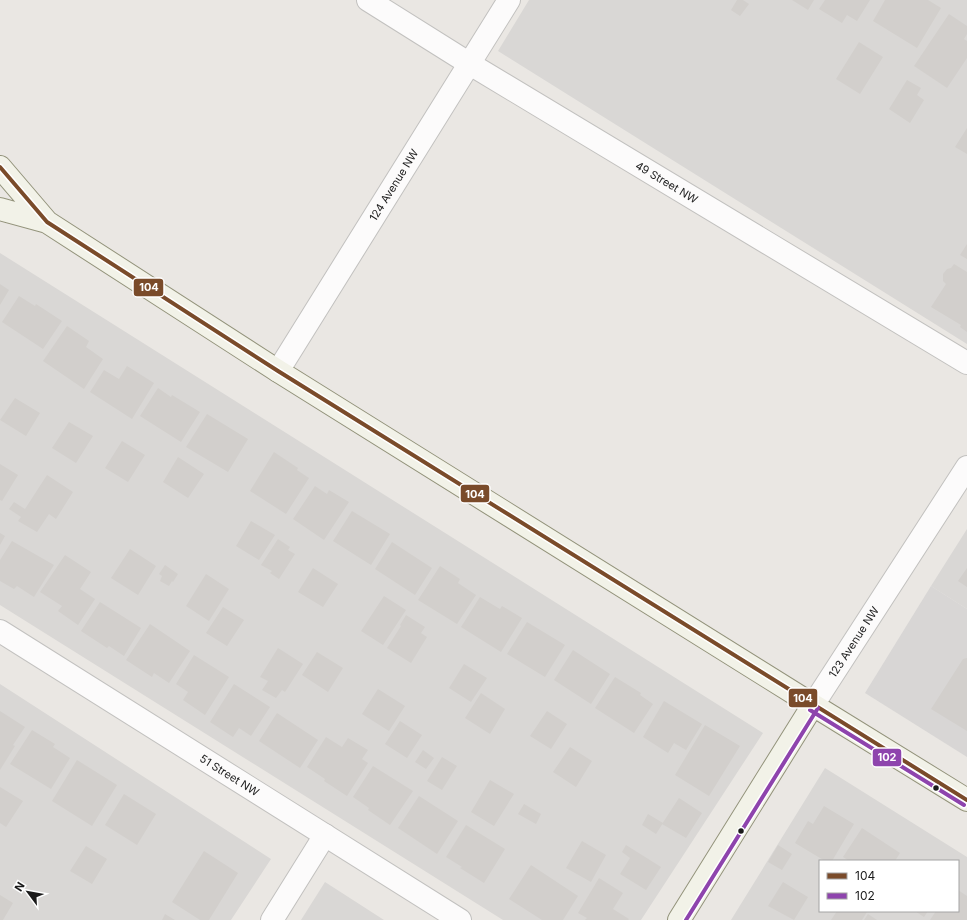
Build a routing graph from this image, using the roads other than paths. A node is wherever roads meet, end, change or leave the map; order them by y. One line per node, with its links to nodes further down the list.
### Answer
1 (368, 0): 3 (street, 49 Street NW)
2 (509, 0): 3 (street, 124 Avenue NW)
3 (470, 64): 7 (street, 49 Street NW); 8 (street, 124 Avenue NW)
4 (0, 167): 6 (main road)
5 (0, 209): 6 (main road)
6 (47, 222): 8 (main road)
7 (967, 363)
8 (278, 371): 11 (main road)
9 (967, 468): 11 (street, 123 Avenue NW)
10 (0, 631): 13 (street, 51 Street NW)
11 (813, 706): 12 (main road); 16 (main road, 123 Avenue NW)
12 (967, 800)
13 (325, 835): 14 (street); 15 (street, 51 Street NW)
14 (272, 920)
15 (460, 920)
16 (679, 920)

